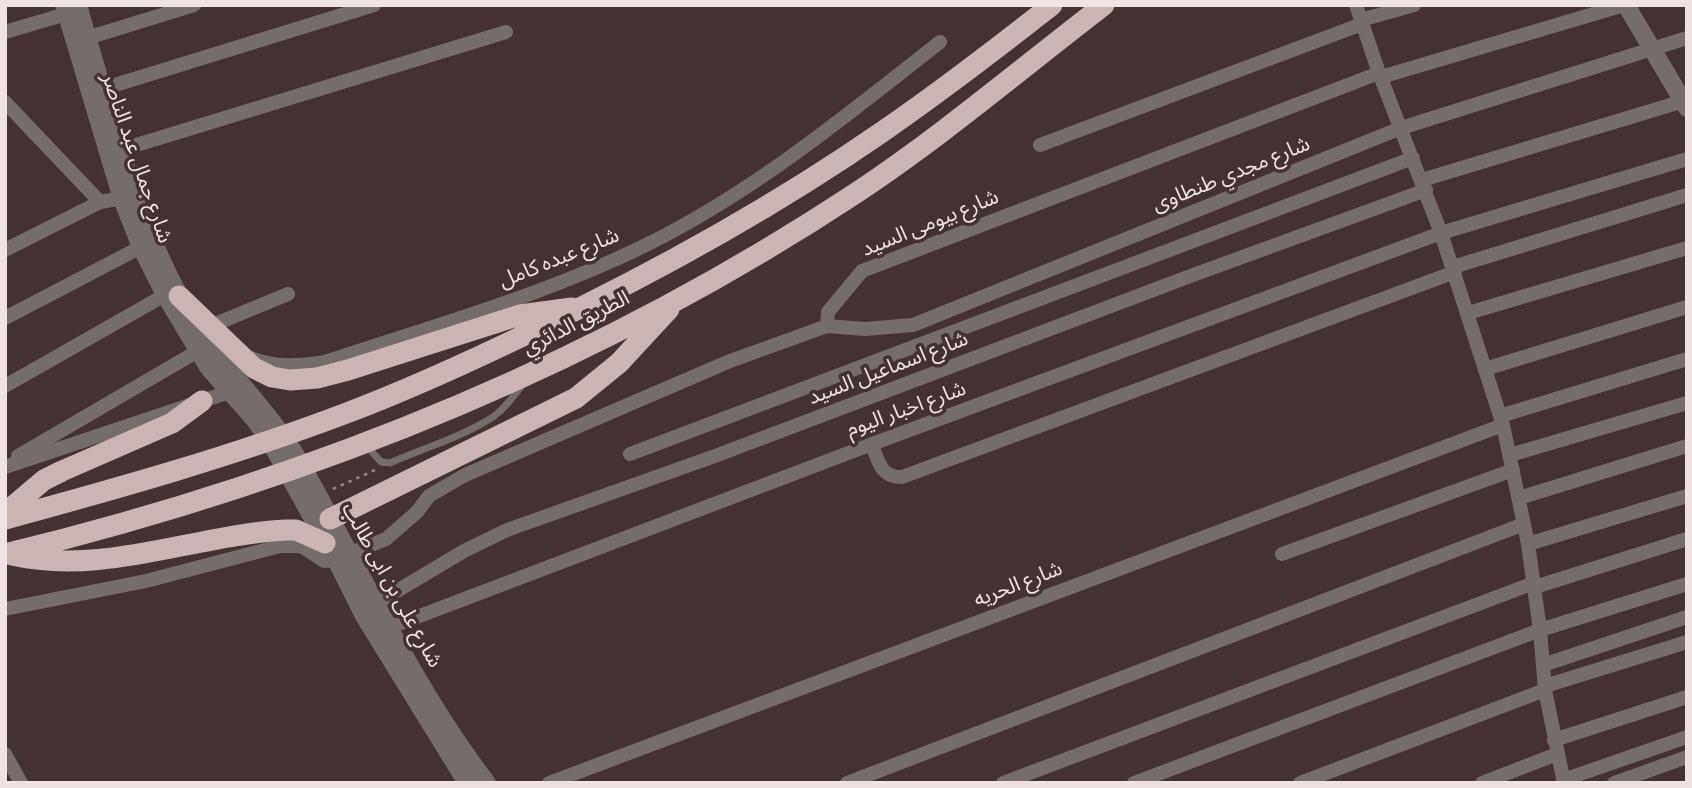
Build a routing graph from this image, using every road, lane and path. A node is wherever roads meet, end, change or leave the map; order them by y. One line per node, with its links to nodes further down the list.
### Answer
1 (194, 5): 12 (street)
2 (374, 5): 17 (street)
3 (1052, 5): 39 (highway, الطريق الدائري)
4 (1104, 5): 38 (highway, الطريق الدائري)
5 (1356, 5): 9 (street)
6 (1414, 5): 9 (street)
7 (1625, 5): 15 (street); 16 (street, شارع بيومى السيد)
8 (69, 8): 10 (street); 12 (street, شارع جمال عبد الناصر); 29 (street, شارع جمال عبد الناصر)
9 (1362, 22): 16 (street); 23 (street)
10 (5, 32)
11 (506, 32): 24 (street)
12 (87, 38): 17 (street, شارع جمال عبد الناصر)
13 (1687, 38): 15 (street, شارع مجدي طنطاوى)
14 (940, 42): 43 (street, شارع عبده كامل)
15 (1651, 48): 19 (street); 22 (street, شارع مجدي طنطاوى)
16 (1380, 75): 22 (street); 44 (street, شارع بيومى السيد)
17 (102, 89): 24 (street, شارع جمال عبد الناصر)
18 (5, 102): 20 (street)
19 (1685, 103): 27 (street, شارع اسماعيل السيد)
20 (21, 120): 21 (street); 30 (street)
21 (5, 127)
22 (1401, 128): 25 (street); 44 (street, شارع مجدي طنطاوى)
23 (1040, 145)
24 (120, 150): 29 (street, شارع جمال عبد الناصر)
25 (1413, 158): 27 (street); 58 (street, شارع اسماعيل السيد)
26 (1687, 159): 31 (street, شارع اخبار اليوم)
27 (1424, 185): 31 (street); 77 (street, شارع اسماعيل السيد)
28 (1687, 195): 35 (street)
29 (128, 197): 30 (street); 33 (street, شارع جمال عبد الناصر); 36 (street, شارع جمال عبد الناصر)
30 (100, 202): 32 (street)
31 (1441, 233): 35 (street); 56 (street, شارع اخبار اليوم)
32 (6, 247)
33 (141, 247): 36 (street, شارع جمال عبد الناصر); 42 (street)
34 (1687, 248): 41 (street)
35 (1454, 269): 41 (street); 56 (street)
36 (171, 290): 39 (highway); 43 (street, شارع عبده كامل); 45 (street, شارع جمال عبد الناصر); 49 (street); 53 (street, شارع جمال عبد الناصر)
37 (288, 294): 43 (street)
38 (679, 297): 48 (highway, الطريق الدائري); 68 (highway)
39 (585, 307): 67 (highway, الطريق الدائري)
40 (1687, 307): 47 (street)
41 (1468, 313): 47 (street)
42 (5, 317)
43 (213, 325)
44 (827, 326): 72 (street)
45 (198, 351): 50 (street, شارع جمال عبد الناصر); 61 (street)
46 (1687, 359): 54 (street, شارع الحريه)
47 (1486, 369): 54 (street)
48 (533, 372): 55 (highway, الطريق الدائري); 60 (lane)
49 (5, 386)
50 (229, 392): 51 (street); 53 (street, شارع جمال عبد الناصر)
51 (202, 401): 61 (street); 66 (highway)
52 (1687, 403): 59 (street)
53 (259, 414): 64 (street, شارع على بن ابى طالب); 72 (street, شارع على بن ابى طالب)
54 (1501, 420): 59 (street); 94 (street, شارع الحريه)
55 (365, 444): 60 (lane); 73 (highway, الطريق الدائري)
56 (872, 444): 80 (street, شارع اخبار اليوم)
57 (1687, 446): 65 (street)
58 (630, 454)
59 (1510, 455): 62 (street)
60 (387, 464): 64 (path)
61 (5, 465)
62 (1514, 470): 65 (street); 74 (street)
63 (1687, 496): 71 (street)
64 (318, 497): 68 (street, شارع على بن ابى طالب)
65 (1519, 498): 69 (street)
66 (5, 513)
67 (5, 519)
68 (330, 519): 72 (street, شارع على بن ابى طالب)
69 (1524, 524): 71 (street); 95 (street)
70 (1687, 539): 76 (street)
71 (1528, 544): 76 (street)
72 (336, 552): 73 (highway); 77 (street, شارع على بن ابى طالب); 78 (street); 92 (street, شارع على بن ابى طالب)
73 (6, 554)
74 (1282, 554)
75 (1687, 584): 81 (street)
76 (1534, 585): 81 (street); 96 (street)
77 (374, 604): 80 (street, شارع على بن ابى طالب)
78 (5, 609)
79 (1687, 617): 83 (street)
80 (388, 628): 93 (street, شارع على بن ابى طالب)
81 (1540, 630): 83 (street); 97 (street)
82 (1687, 642): 84 (street)
83 (1543, 665): 84 (street)
84 (1545, 688): 87 (street); 98 (street)
85 (1687, 697): 87 (street)
86 (1687, 737): 90 (street)
87 (1555, 747): 90 (street); 99 (street)
88 (5, 754): 91 (street)
89 (1687, 757): 100 (street)
90 (1563, 781)
91 (20, 783)
92 (467, 783)
93 (487, 783)
94 (549, 783)
95 (847, 783)
96 (1003, 783)
97 (1134, 783)
98 (1300, 783)
99 (1482, 783)
100 (1614, 783)

